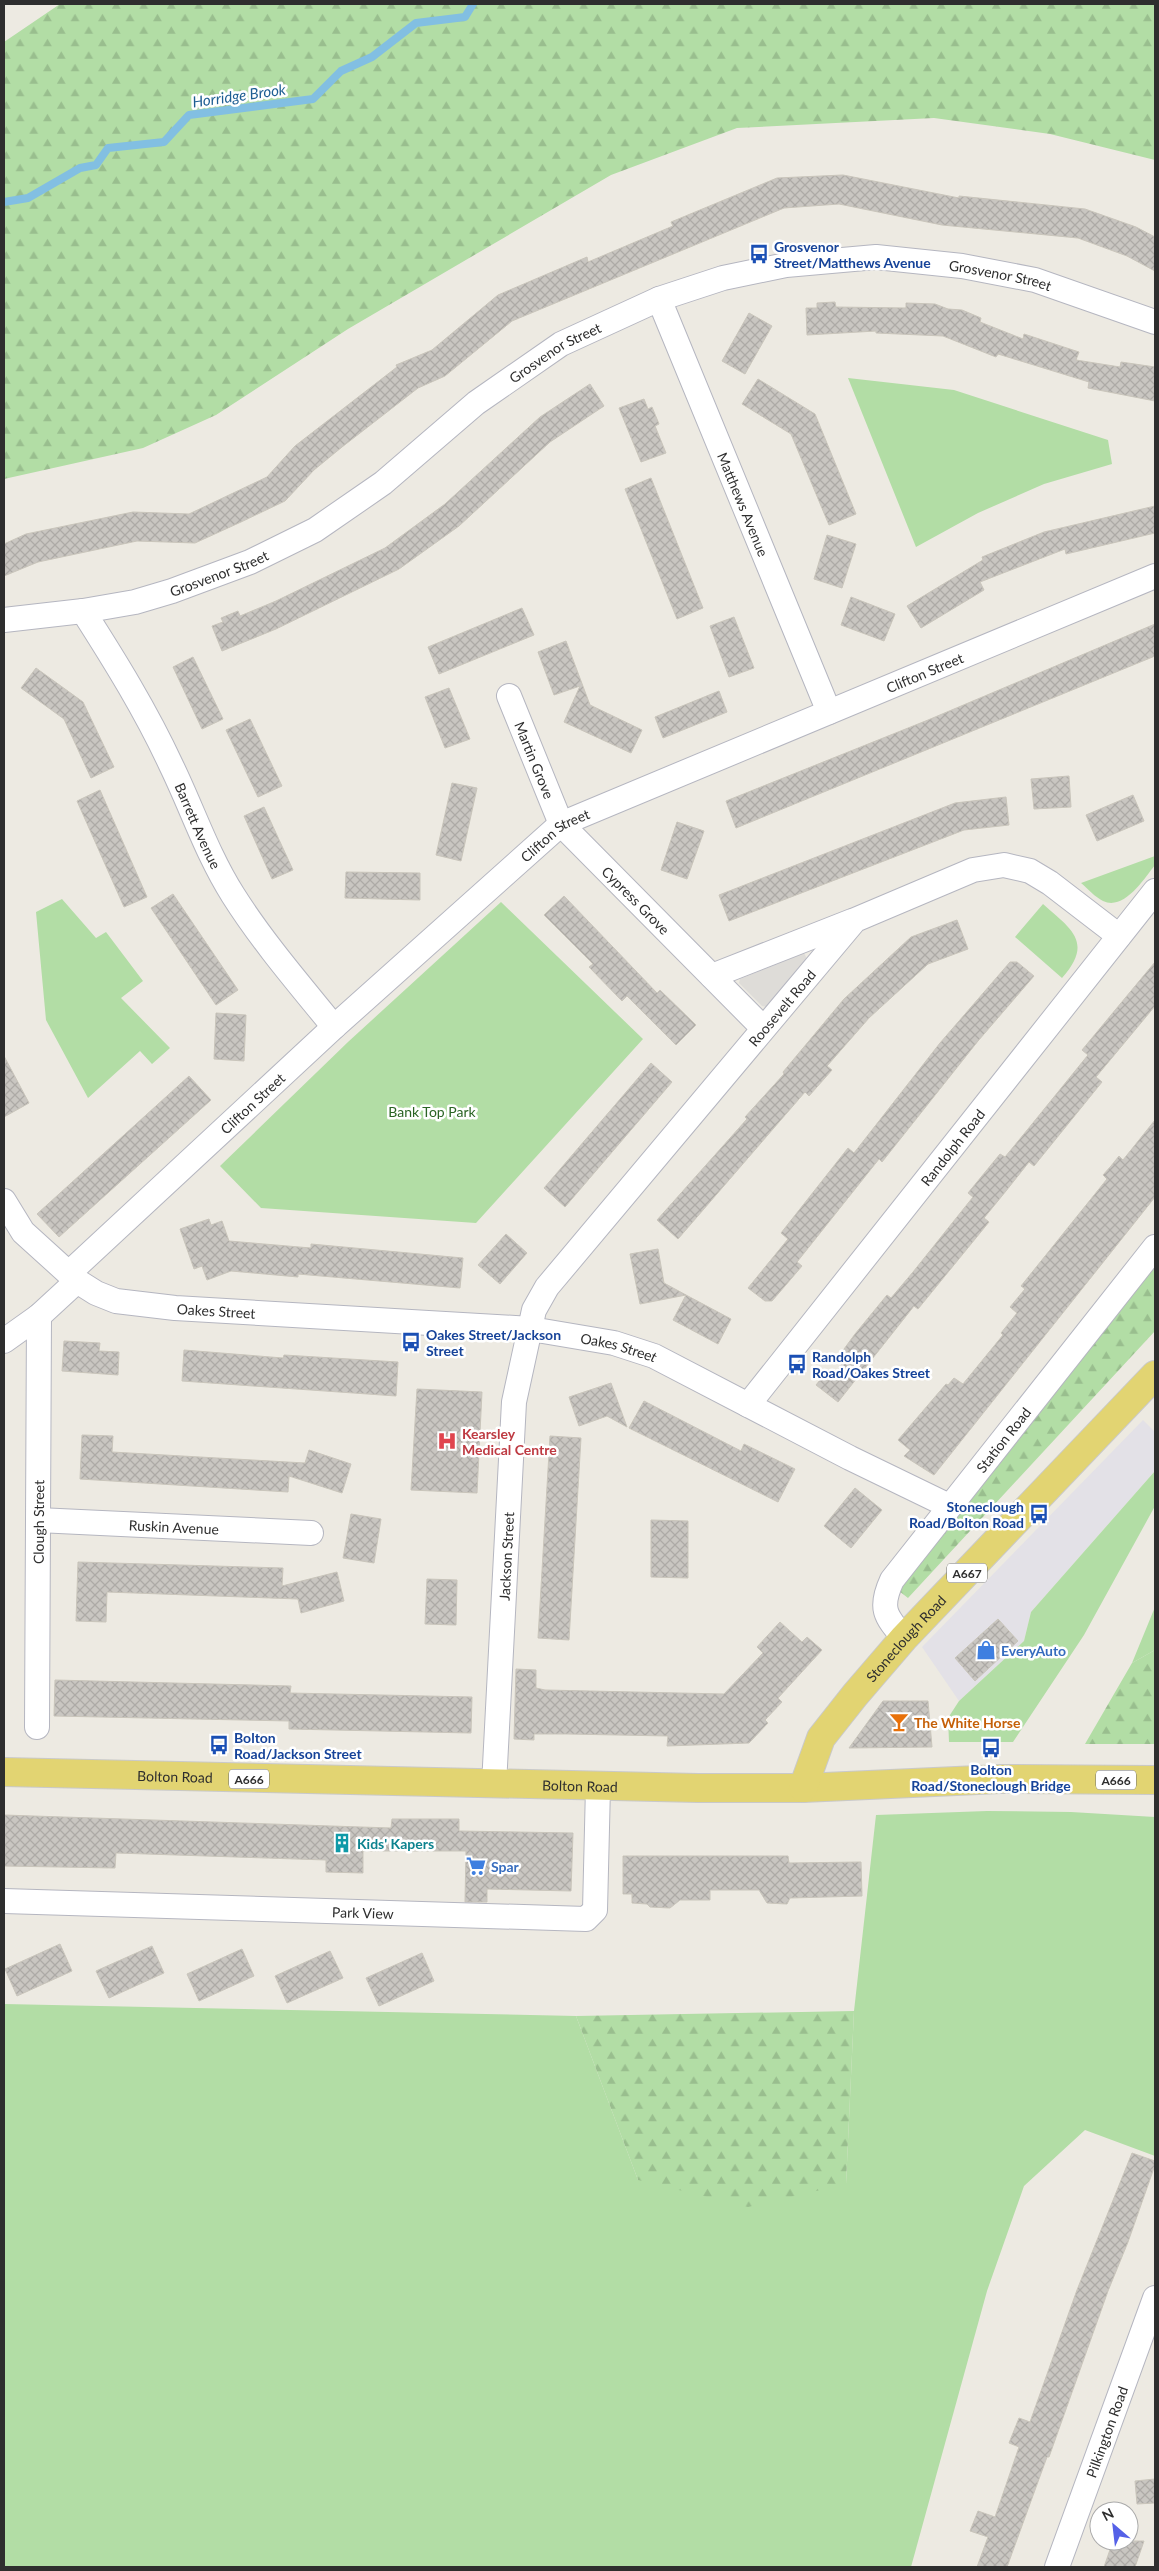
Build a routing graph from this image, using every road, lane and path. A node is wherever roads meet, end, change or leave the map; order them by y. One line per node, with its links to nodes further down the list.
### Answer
1 (659, 299): 2 (street, Grosvenor Street); 4 (street, Grosvenor Street); 7 (street, Matthews Avenue)
2 (1155, 322)
3 (1155, 576): 7 (street, Clifton Street)
4 (83, 611): 5 (street, Grosvenor Street); 13 (street, Barrett Avenue)
5 (4, 620)
6 (509, 696): 8 (street, Martin Grove)
7 (830, 712): 8 (street, Clifton Street)
8 (561, 824): 12 (street, Cypress Grove); 13 (street, Clifton Street)
9 (1155, 891): 11 (street, Randolph Road)
10 (855, 920): 11 (street, Roosevelt Road); 12 (street); 14 (street, Roosevelt Road)
11 (1119, 936): 22 (street, Randolph Road)
12 (712, 976): 14 (street, Cypress Grove)
13 (334, 1027): 17 (street, Clifton Street)
14 (762, 1028): 19 (street, Roosevelt Road)
15 (4, 1201): 17 (street, Oakes Street)
16 (1155, 1248): 23 (street, Station Road)
17 (73, 1277): 18 (street, Clifton Street); 19 (street, Oakes Street)
18 (39, 1316): 20 (street, Clifton Street); 24 (street, Clough Street)
19 (531, 1329): 22 (street, Oakes Street); 30 (street, Jackson Street)
20 (4, 1342)
21 (1155, 1375): 26 (main road, Stoneclough Road / A667)
22 (748, 1404): 23 (street, Oakes Street)
23 (949, 1506): 26 (street, Station Road)
24 (38, 1520): 25 (street, Ruskin Avenue); 27 (street, Clough Street)
25 (311, 1533)
26 (904, 1638): 32 (main road, Stoneclough Road / A667)
27 (37, 1727)
28 (4, 1772): 30 (main road, Bolton Road / A666)
29 (1155, 1780): 32 (main road, Bolton Road / A666)
30 (494, 1785): 31 (main road, Bolton Road / A666)
31 (598, 1787): 32 (main road, Bolton Road / A666); 33 (street, Park View)
32 (804, 1788)
33 (4, 1901)
34 (1155, 2298): 35 (street, Pilkington Road)
35 (1147, 2346): 36 (street, Pilkington Road)
36 (1057, 2567)

